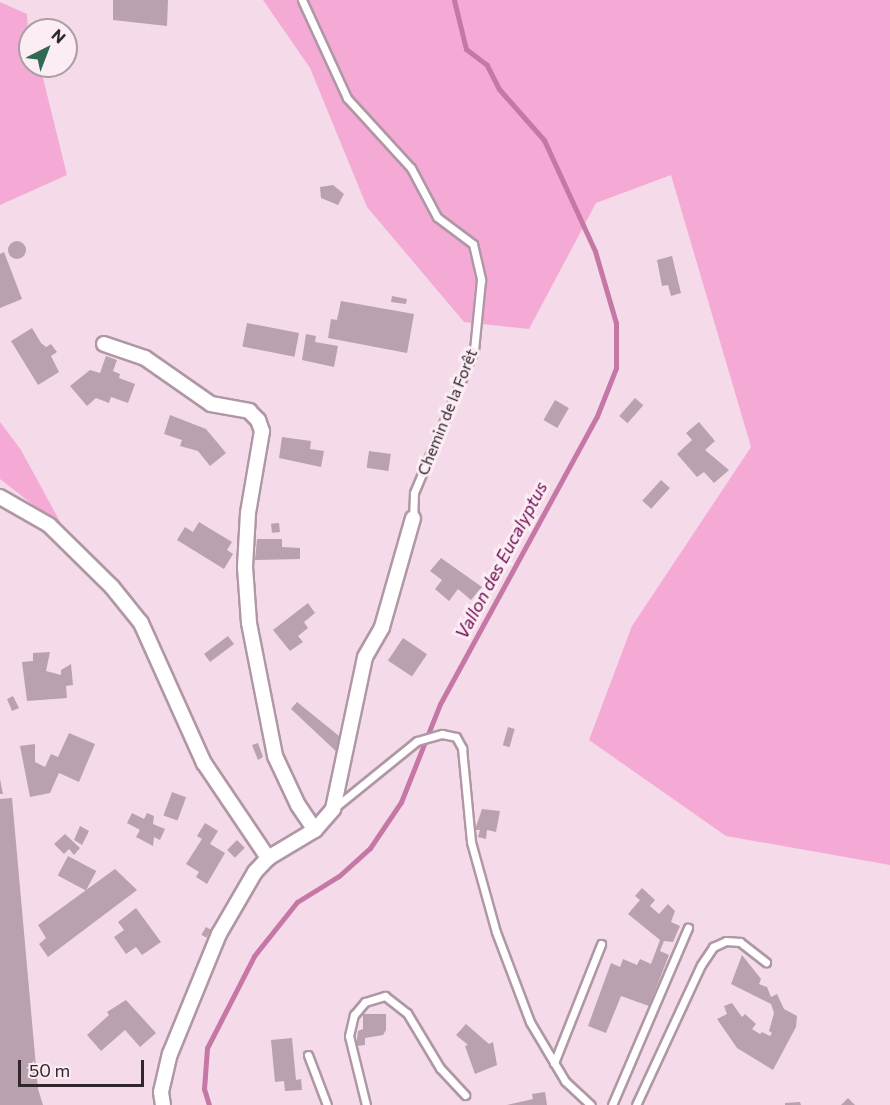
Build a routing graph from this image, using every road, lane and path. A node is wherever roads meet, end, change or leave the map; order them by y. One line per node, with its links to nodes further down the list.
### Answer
1 (302, 0): 4 (lane, Chemin de la Forêt)
2 (104, 344): 6 (street)
3 (0, 497): 7 (street)
4 (413, 518): 5 (street, Chemin de la Forêt)
5 (333, 809): 6 (street, Chemin de la Forêt); 12 (lane)
6 (315, 830): 7 (street, Chemin de la Forêt)
7 (268, 858): 14 (street, Chemin de la Forêt)
8 (688, 928): 18 (lane)
9 (601, 944): 12 (lane)
10 (766, 962): 19 (lane)
11 (308, 1055): 15 (lane)
12 (554, 1063): 17 (lane)
13 (465, 1095): 16 (lane)
14 (163, 1105)
15 (327, 1105)
16 (366, 1105)
17 (591, 1105)
18 (612, 1105)
19 (636, 1105)

